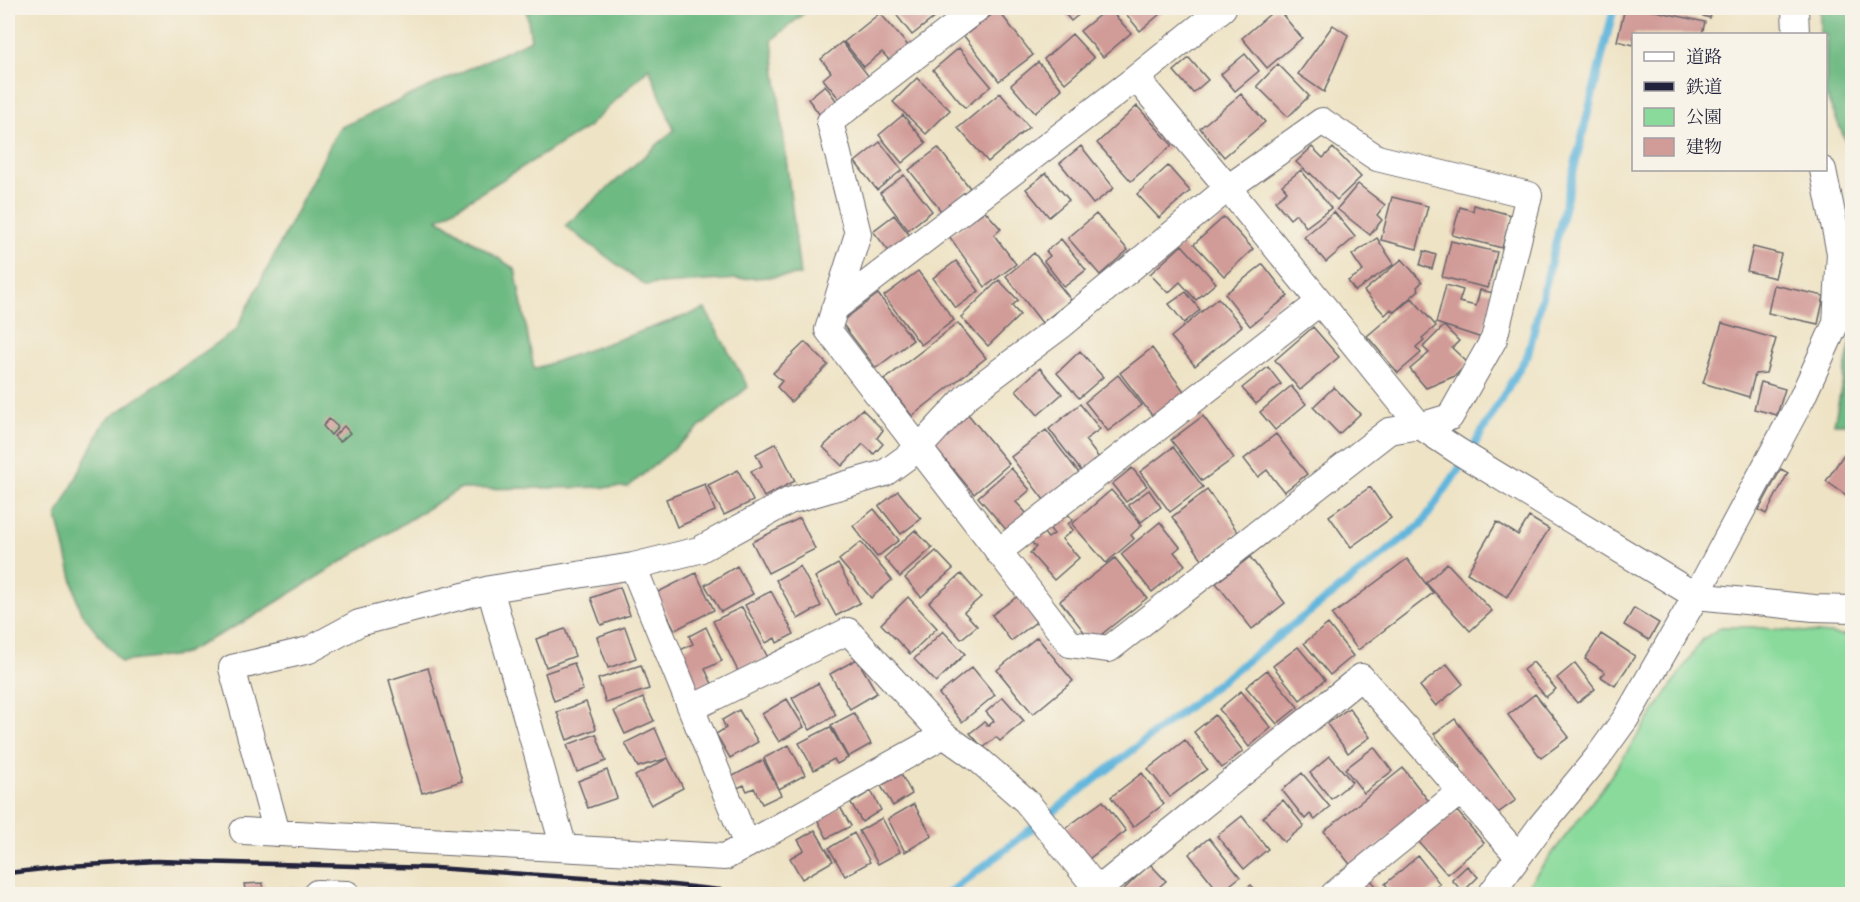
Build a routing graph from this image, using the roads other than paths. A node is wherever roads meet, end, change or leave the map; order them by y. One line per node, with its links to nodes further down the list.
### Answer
1 (978, 8): 9 (street)
2 (1223, 8): 5 (street)
3 (1795, 8): 4 (street)
4 (1796, 33)
5 (1136, 78): 7 (street); 9 (street)
6 (1823, 171): 15 (street)
7 (1228, 188): 8 (street); 10 (street); 11 (street)
8 (1320, 302): 10 (street); 12 (street)
9 (834, 309): 11 (street)
10 (1420, 426): 12 (street); 15 (street)
11 (918, 449): 12 (street); 13 (street)
12 (998, 552)
13 (633, 566): 14 (street); 17 (street)
14 (490, 589): 21 (street); 23 (street)
15 (1696, 596): 16 (street); 24 (street)
16 (1852, 609)
17 (692, 708): 18 (street); 22 (street)
18 (944, 735): 22 (street); 25 (street)
19 (1461, 791): 24 (street); 25 (street); 28 (street)
20 (243, 831): 21 (street)
21 (277, 833): 23 (street)
22 (747, 845): 23 (street)
23 (564, 848)
24 (1518, 856): 29 (street)
25 (1100, 892)
26 (317, 894): 27 (street)
27 (347, 894)
28 (1334, 894)
29 (1491, 894)

